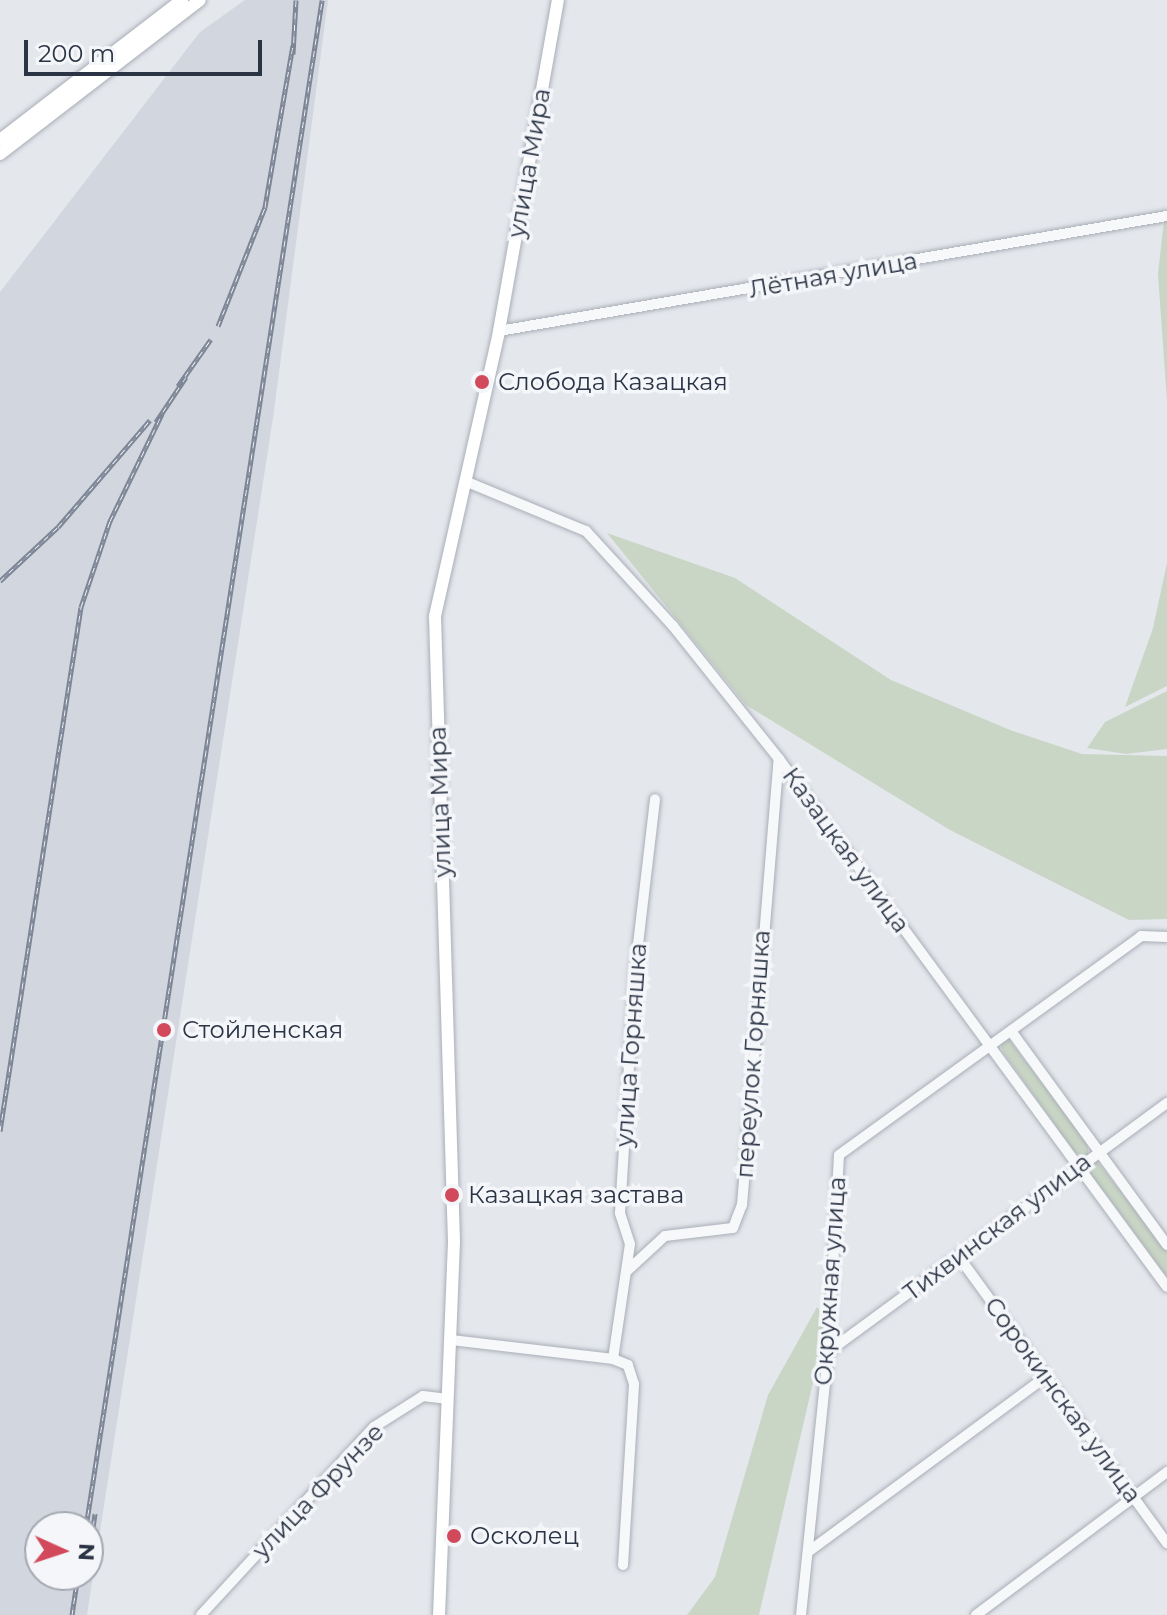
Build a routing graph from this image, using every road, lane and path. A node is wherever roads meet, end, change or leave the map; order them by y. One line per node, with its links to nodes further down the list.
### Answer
1 (182, 0): 4 (main road)
2 (200, 0): 5 (main road)
3 (558, 0): 7 (main road, улица Мира)
4 (0, 140)
5 (0, 154)
6 (1167, 216): 7 (street, Лётная улица)
7 (499, 331): 8 (main road, улица Мира)
8 (465, 481): 9 (street, Казацкая улица); 21 (main road, улица Мира)
9 (779, 759): 13 (street, Казацкая улица); 19 (street, переулок Горняшка)
10 (655, 799): 19 (street, улица Горняшка)
11 (1167, 937): 12 (street, Окружная улица)
12 (1011, 1031): 13 (street, Окружная улица); 15 (street)
13 (991, 1045): 16 (street, Казацкая улица); 22 (street, Окружная улица)
14 (1167, 1103): 15 (street, Тихвинская улица)
15 (1098, 1152): 16 (street, Тихвинская улица); 17 (street)
16 (1079, 1166): 18 (street, Тихвинская улица); 20 (street, Казацкая улица)
17 (1167, 1245)
18 (959, 1257): 22 (street, Тихвинская улица); 24 (street, Сорокинская улица)
19 (628, 1270): 23 (street, улица Горняшка)
20 (1167, 1287)
21 (452, 1340): 23 (street); 25 (main road, улица Мира)
22 (828, 1352): 29 (street, Окружная улица)
23 (613, 1359): 30 (street)
24 (1045, 1377): 27 (street, Сорокинская улица); 29 (street)
25 (448, 1399): 31 (street, улица Фрунзе); 32 (main road, улица Мира)
26 (1167, 1472): 27 (street)
27 (1133, 1497): 28 (street, Сорокинская улица); 34 (street)
28 (1167, 1543)
29 (808, 1552): 33 (street, Окружная улица)
30 (623, 1565)
31 (201, 1615)
32 (439, 1615)
33 (801, 1615)
34 (976, 1615)

